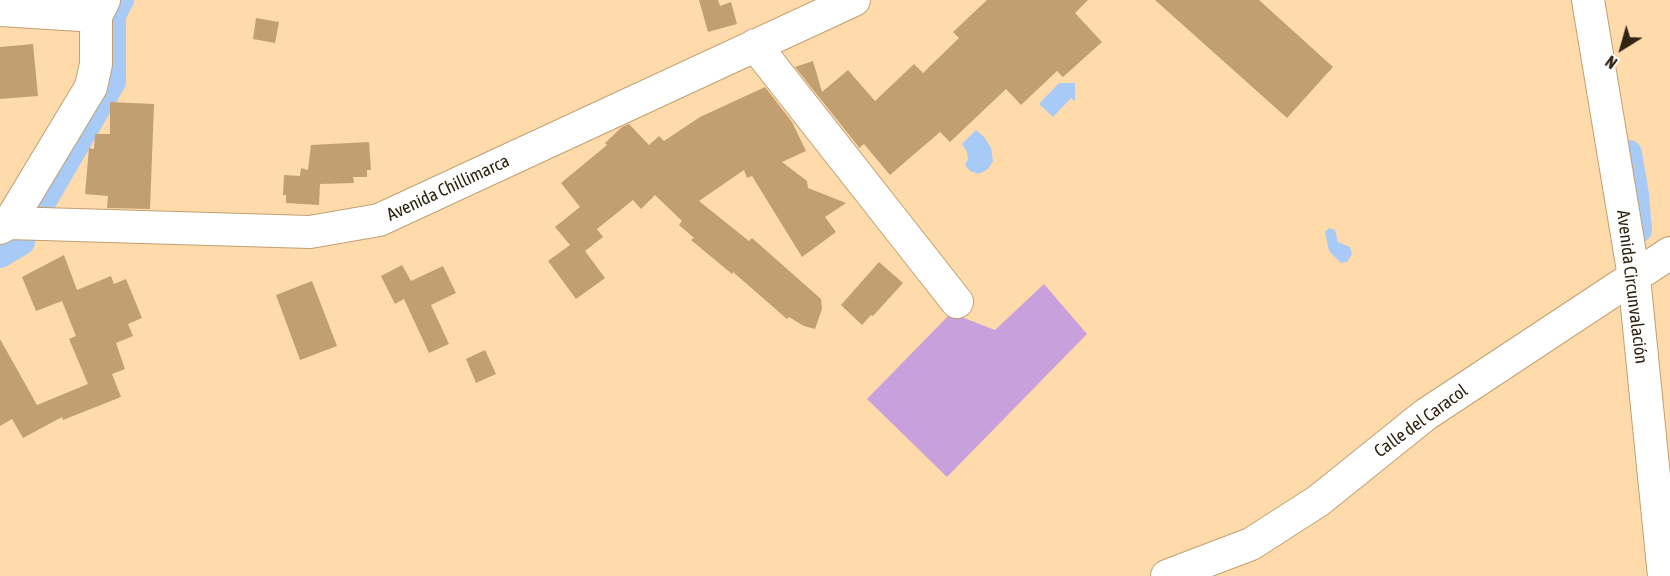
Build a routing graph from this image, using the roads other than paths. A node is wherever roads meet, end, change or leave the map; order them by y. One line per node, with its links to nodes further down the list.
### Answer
1 (854, 0): 5 (street, Avenida Chillimarca)
2 (1588, 0): 8 (street, Avenida Circunvalación)
3 (100, 8): 4 (street); 6 (street, Avenida Chillimarca)
4 (0, 9)
5 (755, 45): 6 (street, Avenida Chillimarca); 9 (street)
6 (5, 226)
7 (1670, 253): 8 (street, Calle del Caracol)
8 (1634, 277): 10 (street, Calle del Caracol); 11 (street, Avenida Circunvalación)
9 (957, 302)
10 (1167, 576)
11 (1664, 576)

